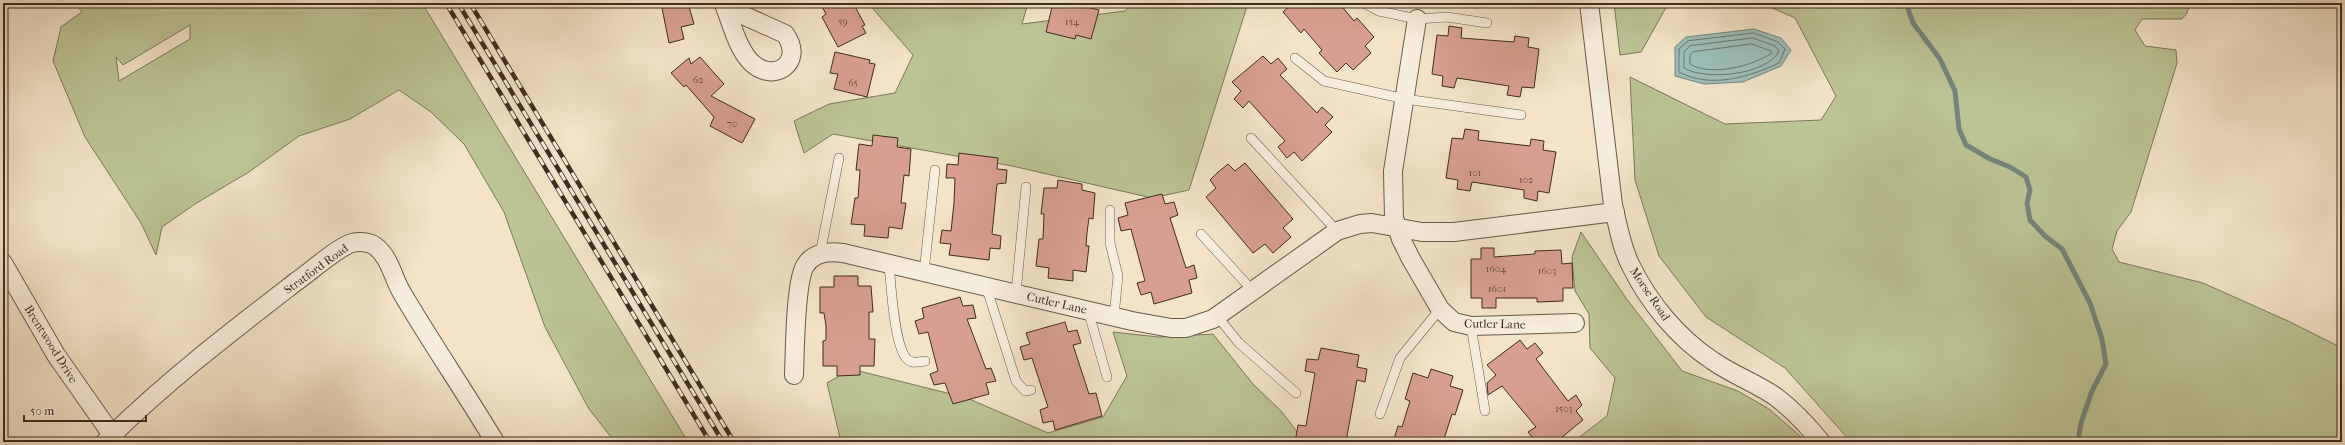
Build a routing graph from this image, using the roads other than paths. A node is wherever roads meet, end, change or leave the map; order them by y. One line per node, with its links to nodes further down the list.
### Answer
1 (1364, 3): 3 (lane)
2 (1589, 3): 13 (street, Morse Road)
3 (1418, 19): 4 (lane); 6 (street, Cutler Lane)
4 (1487, 23)
5 (1296, 58): 6 (lane)
6 (1405, 99): 7 (lane); 14 (street, Cutler Lane)
7 (1521, 115)
8 (1251, 138): 15 (lane)
9 (839, 158): 17 (lane)
10 (934, 170): 20 (lane)
11 (1026, 187): 23 (lane)
12 (1110, 210): 26 (lane)
13 (1615, 212): 14 (street, Cutler Lane); 39 (street, Morse Road)
14 (1396, 227): 15 (street, Cutler Lane); 24 (street, Cutler Lane)
15 (1337, 231): 22 (street, Cutler Lane)
16 (1201, 234): 22 (lane)
17 (820, 254): 19 (street, Cutler Lane); 31 (street)
18 (3, 263): 37 (street, Brentwood Drive)
19 (889, 264): 20 (street, Cutler Lane); 30 (lane)
20 (924, 272): 21 (street, Cutler Lane)
21 (986, 286): 23 (street, Cutler Lane); 33 (lane)
22 (1253, 291): 27 (street, Cutler Lane)
23 (1016, 293): 25 (street, Cutler Lane)
24 (1440, 309): 29 (street, Cutler Lane); 36 (lane)
25 (1088, 310): 26 (street, Cutler Lane); 32 (lane)
26 (1114, 316): 27 (street, Cutler Lane)
27 (1217, 316): 34 (lane)
28 (1575, 323): 29 (street, Cutler Lane)
29 (1471, 326): 35 (lane)
30 (925, 361)
31 (794, 375)
32 (1107, 377)
33 (1031, 390)
34 (1296, 393)
35 (1485, 411)
36 (1380, 414)
37 (111, 440): 38 (street, Stratford Road)
38 (495, 442)
39 (1821, 442)

